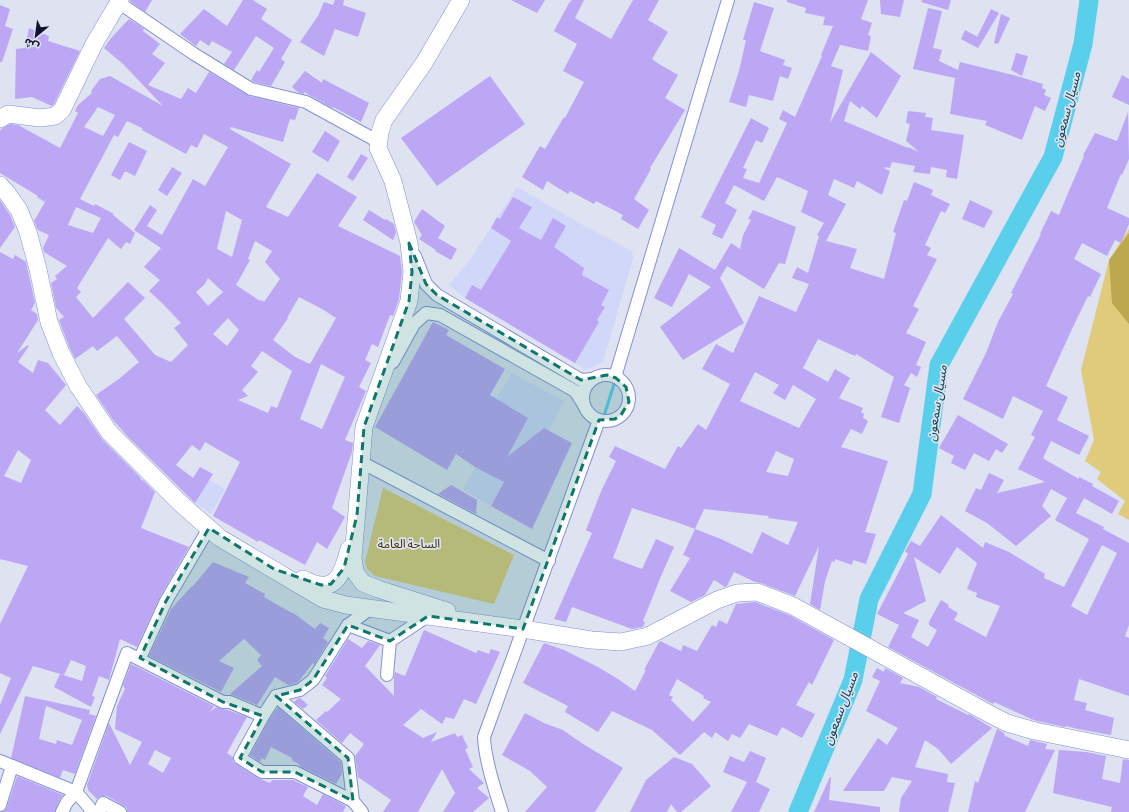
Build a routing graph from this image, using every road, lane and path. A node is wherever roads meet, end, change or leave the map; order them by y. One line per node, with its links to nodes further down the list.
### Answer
1 (461, 0): 5 (main road)
2 (728, 0): 8 (street)
3 (119, 1): 4 (main road); 5 (street)
4 (0, 119)
5 (379, 142): 7 (main road)
6 (0, 185): 15 (main road)
7 (409, 244): 9 (street); 10 (main road)
8 (615, 377): 9 (street); 12 (street)
9 (593, 379): 11 (street)
10 (374, 399): 11 (street); 13 (main road)
11 (584, 405): 12 (street)
12 (599, 420): 16 (street)
13 (361, 462): 14 (main road); 16 (street)
14 (357, 515): 17 (main road); 20 (main road)
15 (209, 528): 17 (main road); 24 (street)
16 (549, 561): 22 (street)
17 (274, 569): 18 (main road)
18 (370, 608): 19 (main road); 21 (street)
19 (428, 616): 20 (main road); 23 (street)
20 (491, 624): 22 (main road)
21 (348, 625): 23 (street); 26 (street)
22 (524, 629): 28 (main road); 39 (street)
23 (390, 641): 25 (street)
24 (140, 658): 27 (street); 31 (street)
25 (387, 675)
26 (276, 696): 27 (street); 32 (street)
27 (262, 716): 32 (street)
28 (1129, 750)
29 (0, 762): 30 (street)
30 (12, 766): 31 (street); 33 (street)
31 (76, 792): 34 (street); 35 (street)
32 (353, 801): 38 (street)
33 (0, 805)
34 (62, 812)
35 (91, 812)
36 (99, 812): 37 (street)
37 (120, 812)
38 (362, 812)
39 (502, 812)

